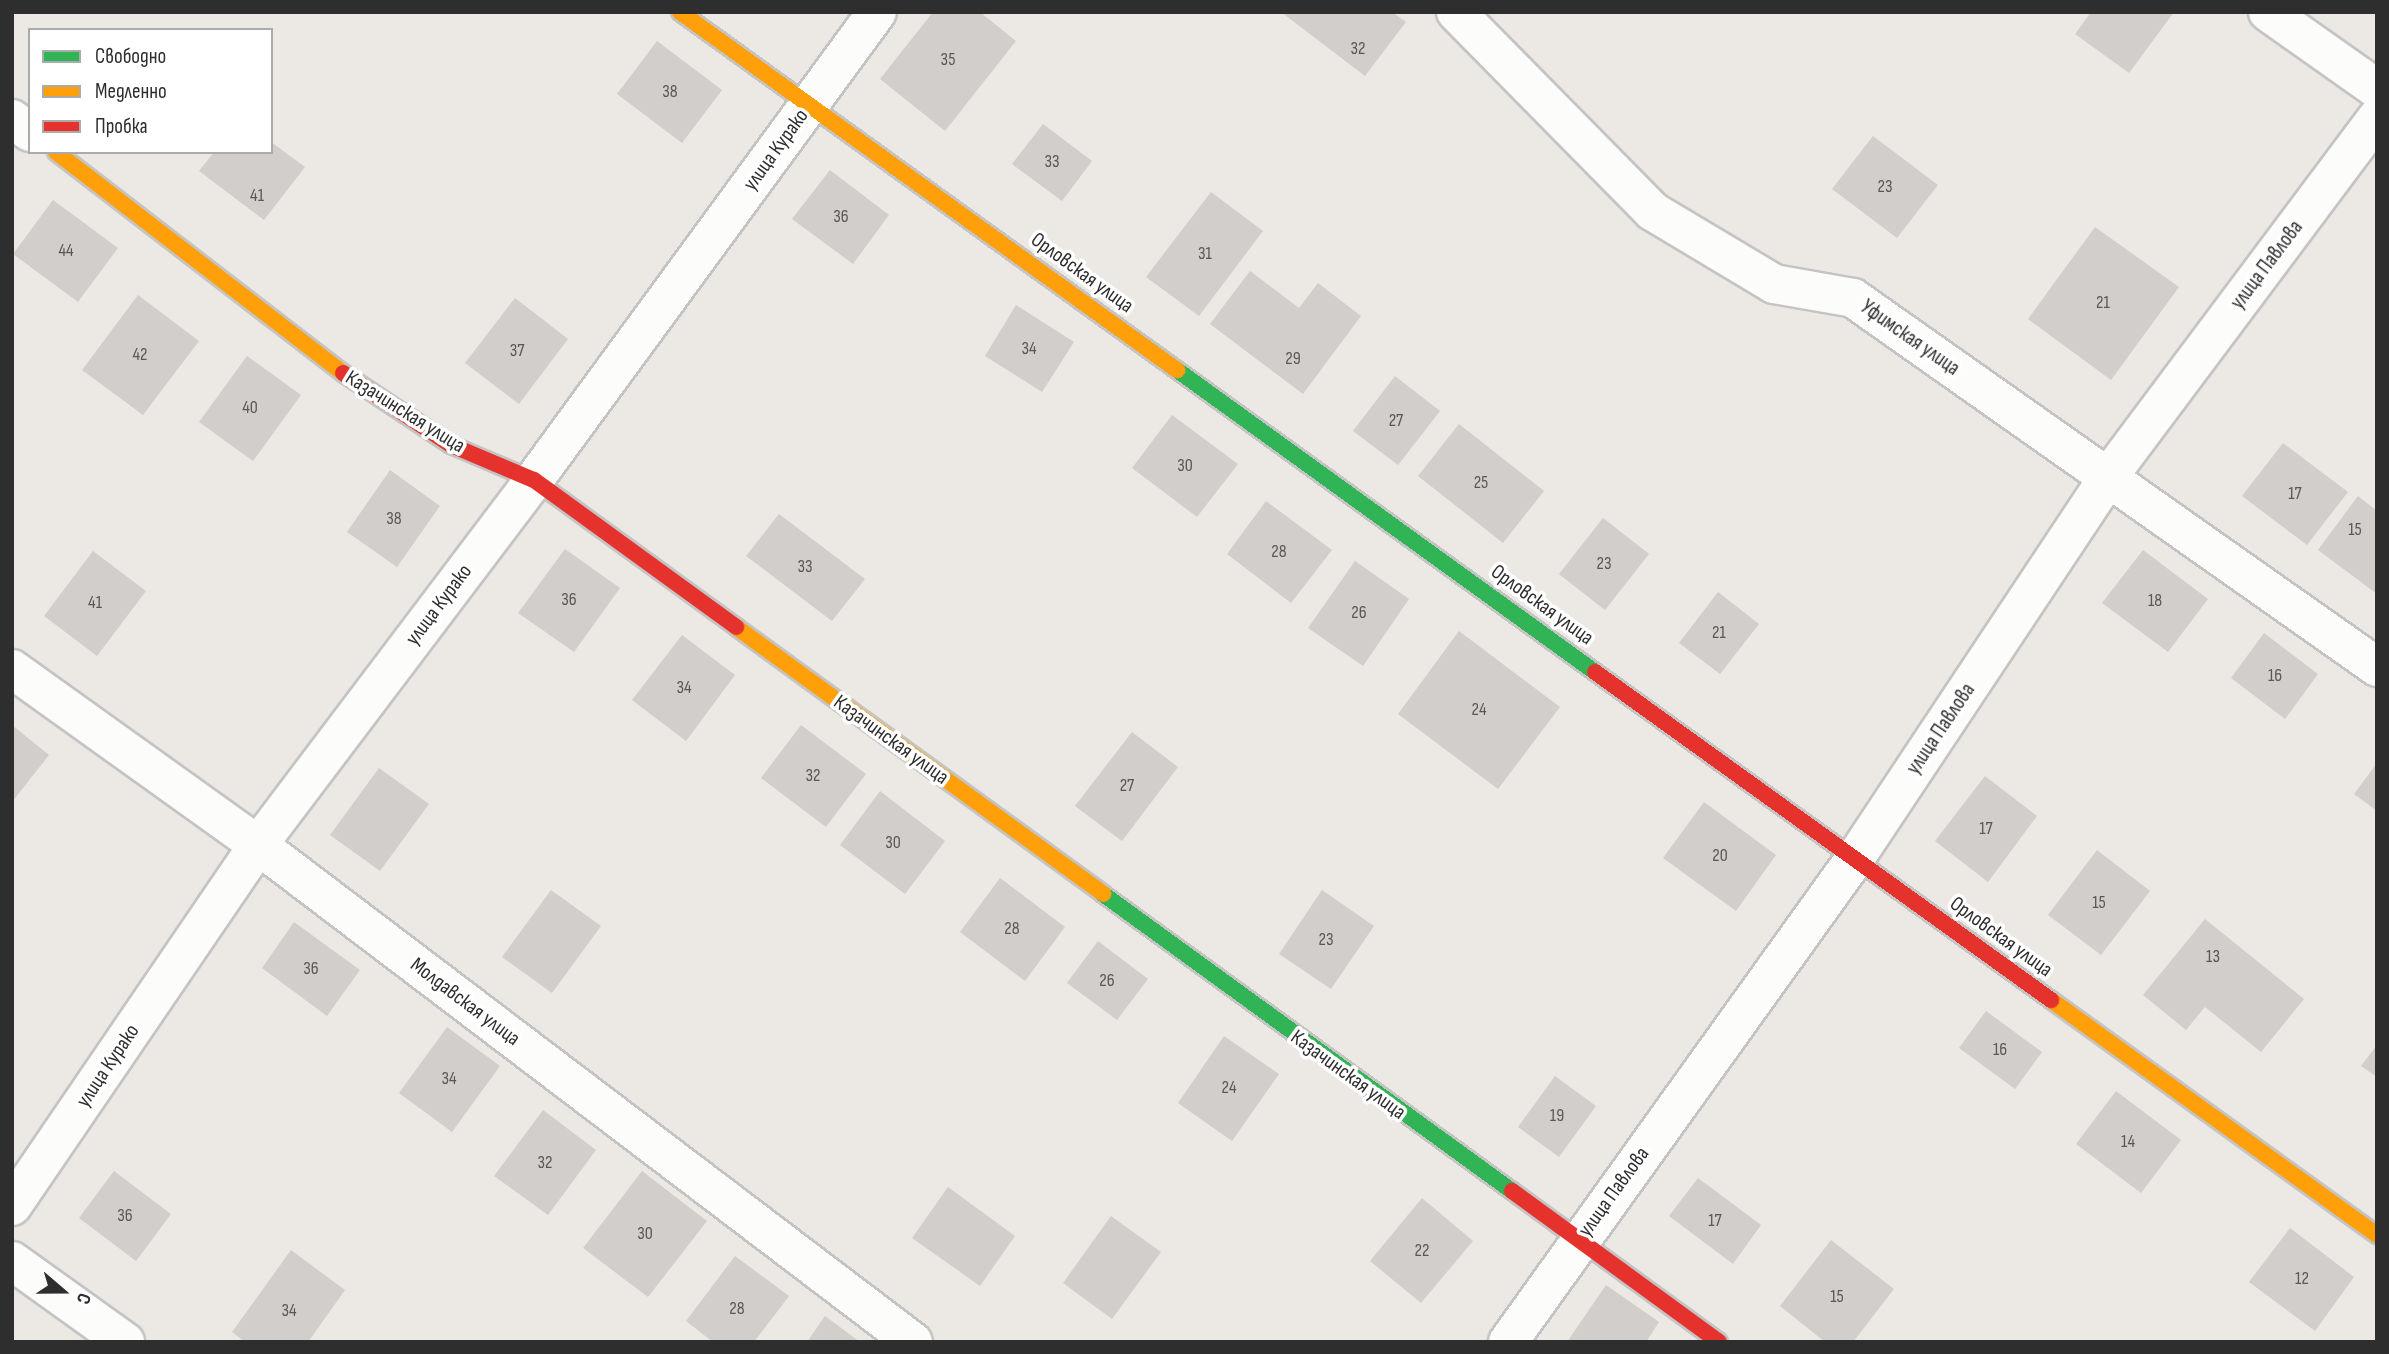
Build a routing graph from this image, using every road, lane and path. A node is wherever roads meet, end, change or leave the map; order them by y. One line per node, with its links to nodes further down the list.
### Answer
1 (680, 12): 6 (street, Орловская улица)
2 (877, 12): 6 (street, улица Курако)
3 (1456, 12): 11 (street, Уфимская улица)
4 (2267, 12): 5 (street)
5 (2377, 89)
6 (810, 103): 12 (street, улица Курако); 16 (street, Орловская улица)
7 (2377, 118): 11 (street, улица Павлова)
8 (12, 119): 9 (street)
9 (28, 131)
10 (58, 154): 12 (street, Казачинская улица)
11 (2109, 476): 13 (street, Уфимская улица); 16 (street, улица Павлова)
12 (534, 480): 15 (street, улица Курако); 19 (street, Казачинская улица)
13 (2377, 667)
14 (12, 669): 15 (street, Молдавская улица)
15 (258, 845): 17 (street, улица Курако); 22 (street, Молдавская улица)
16 (1856, 857): 18 (street, Орловская улица); 19 (street, улица Павлова)
17 (12, 1206)
18 (2377, 1235)
19 (1578, 1243): 23 (street, улица Павлова); 24 (street, Казачинская улица)
20 (12, 1261): 21 (street)
21 (125, 1342)
22 (913, 1342)
23 (1507, 1342)
24 (1719, 1342)

